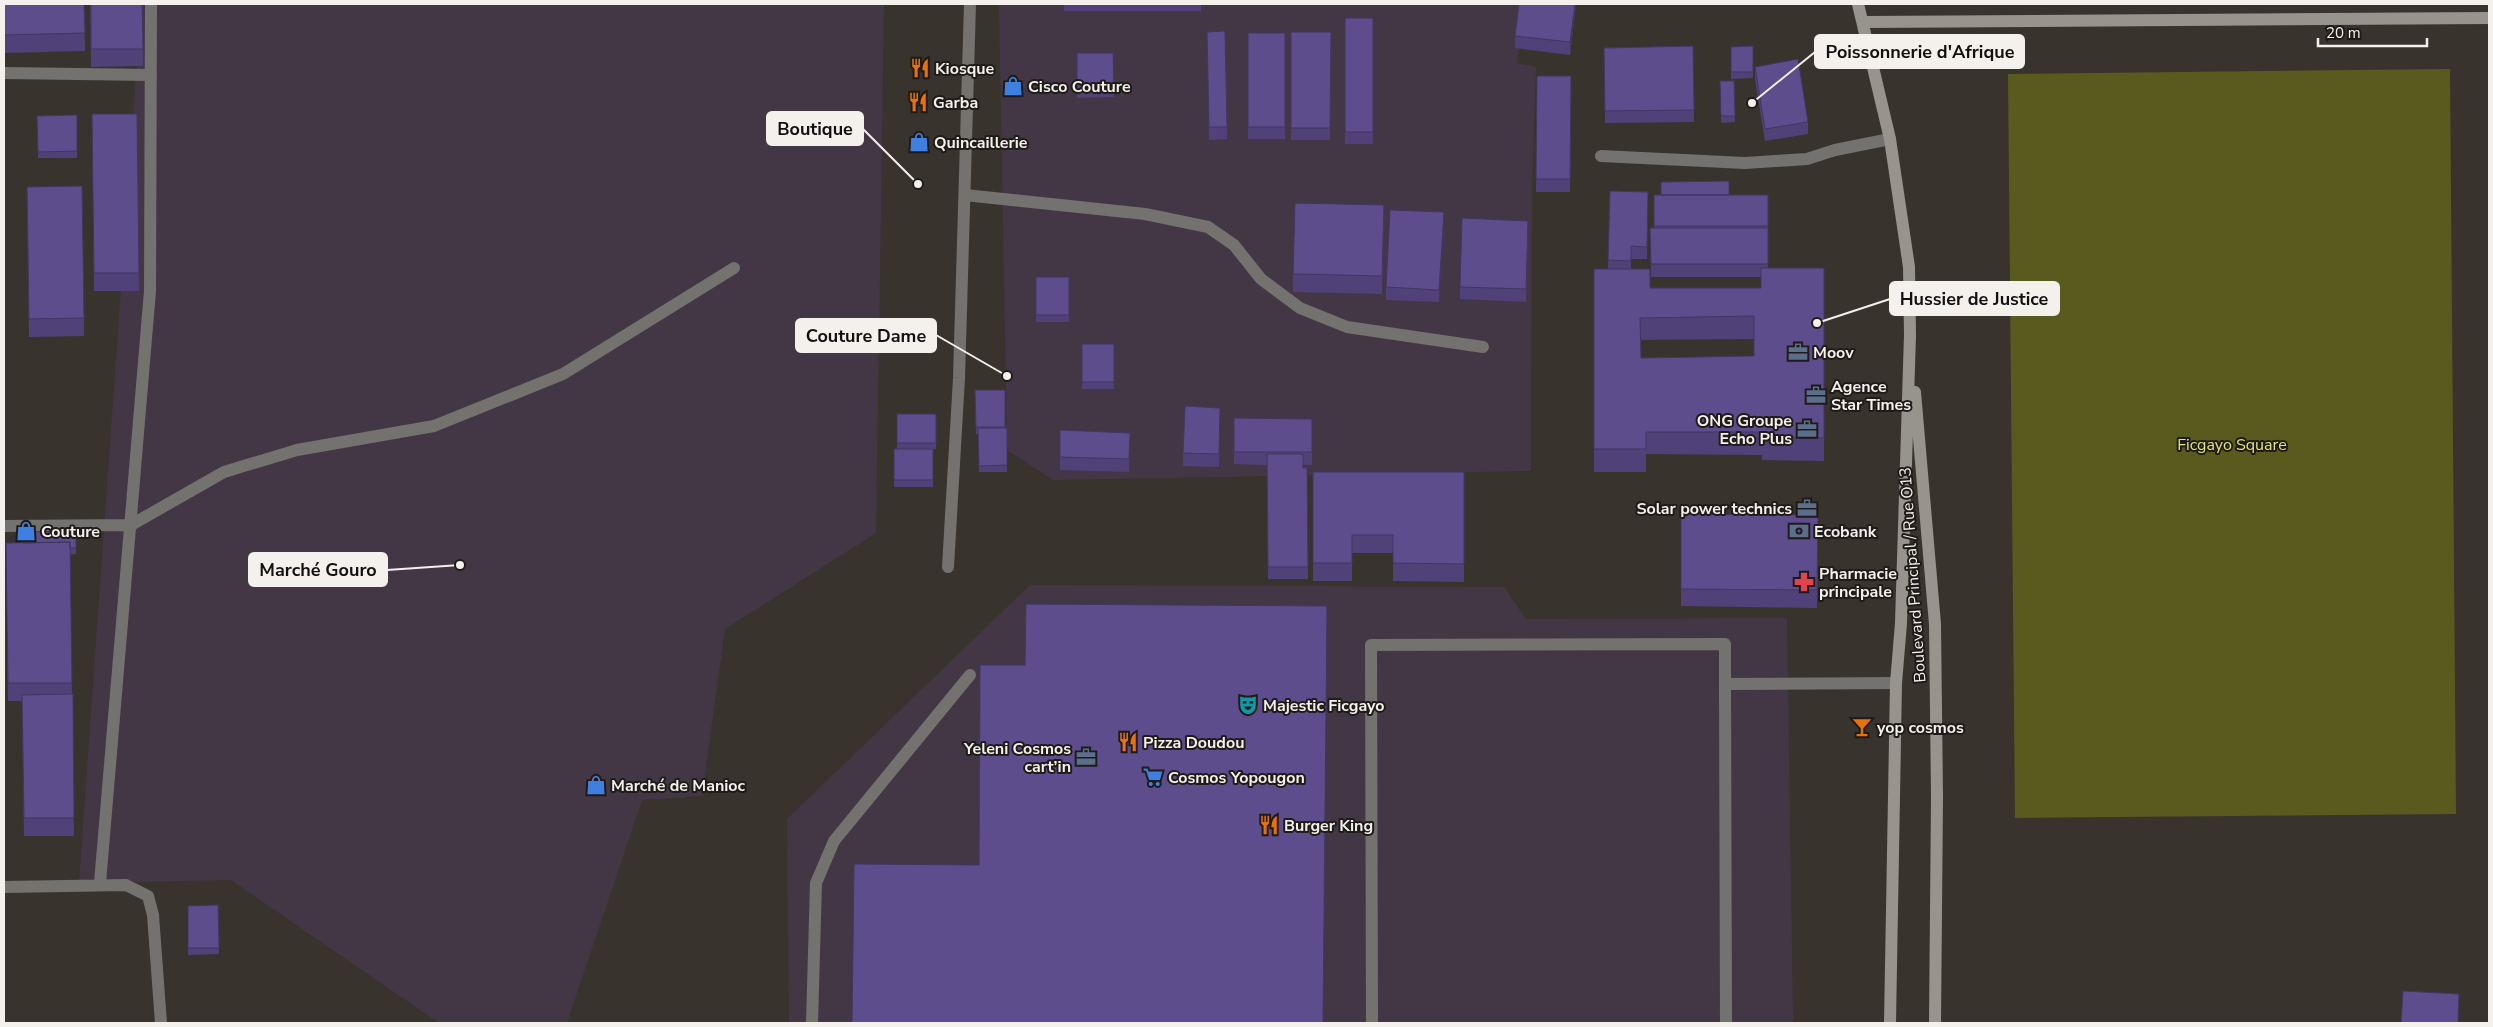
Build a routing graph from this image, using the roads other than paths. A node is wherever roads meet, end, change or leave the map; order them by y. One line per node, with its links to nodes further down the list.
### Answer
1 (151, 4): 7 (street)
2 (970, 4): 10 (street)
3 (1858, 4): 5 (main road, Boulevard Principal / Rue O13)
4 (2489, 18): 5 (main road)
5 (1864, 22): 8 (main road, Boulevard Principal / Rue O13)
6 (4, 73): 7 (street)
7 (151, 75): 15 (street)
8 (1890, 139): 9 (street); 12 (main road, Boulevard Principal / Rue O13)
9 (1601, 156)
10 (965, 195): 13 (street); 16 (street)
11 (734, 268): 15 (street)
12 (1910, 335): 18 (main road, Boulevard Principal / Rue O13); 27 (main road, Boulevard Principal / Rue O13)
13 (1483, 347)
14 (4, 526): 15 (street)
15 (131, 526): 20 (street)
16 (948, 566)
17 (970, 675): 23 (street)
18 (1896, 683): 19 (street); 26 (main road, Boulevard Principal / Rue O13)
19 (1725, 684): 24 (street); 25 (street)
20 (100, 883): 21 (street); 22 (street)
21 (4, 887)
22 (161, 1023)
23 (812, 1023)
24 (1372, 1023)
25 (1726, 1023)
26 (1890, 1023)
27 (1935, 1023)

